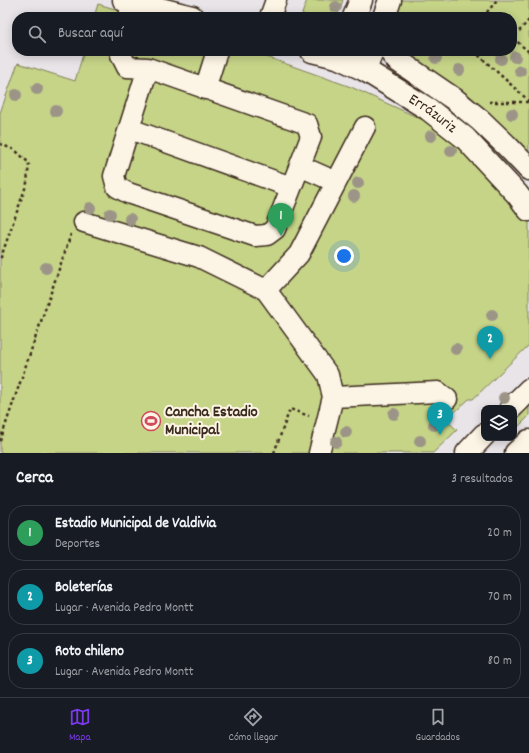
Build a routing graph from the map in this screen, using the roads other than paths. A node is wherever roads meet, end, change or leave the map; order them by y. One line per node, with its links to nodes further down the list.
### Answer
1 (276, 0): 6 (lane)
2 (361, 0): 7 (main road)
3 (390, 0): 8 (main road)
4 (128, 6): 5 (main road)
5 (163, 12)
6 (272, 12)
7 (356, 12)
8 (386, 12)
9 (122, 56): 14 (lane)
10 (215, 56): 15 (lane)
11 (348, 56): 13 (main road, Errázuriz)
12 (394, 56): 19 (main road, Errázuriz)
13 (368, 60): 22 (main road, Errázuriz)
14 (148, 68): 15 (lane); 17 (lane)
15 (205, 89): 18 (lane)
16 (365, 126): 20 (lane)
17 (130, 129): 21 (lane); 21 (lane)
18 (300, 166): 20 (lane); 21 (lane)
19 (529, 169)
20 (336, 182): 24 (lane)
21 (291, 187)
22 (529, 210)
23 (84, 222): 24 (lane)
24 (266, 290): 26 (lane)
25 (529, 390): 28 (main road)
26 (333, 397): 27 (lane); 31 (lane)
27 (447, 399)
28 (514, 405)
29 (481, 438): 32 (main road)
30 (529, 441): 33 (main road)
31 (319, 453)
32 (467, 453)
33 (516, 453)

